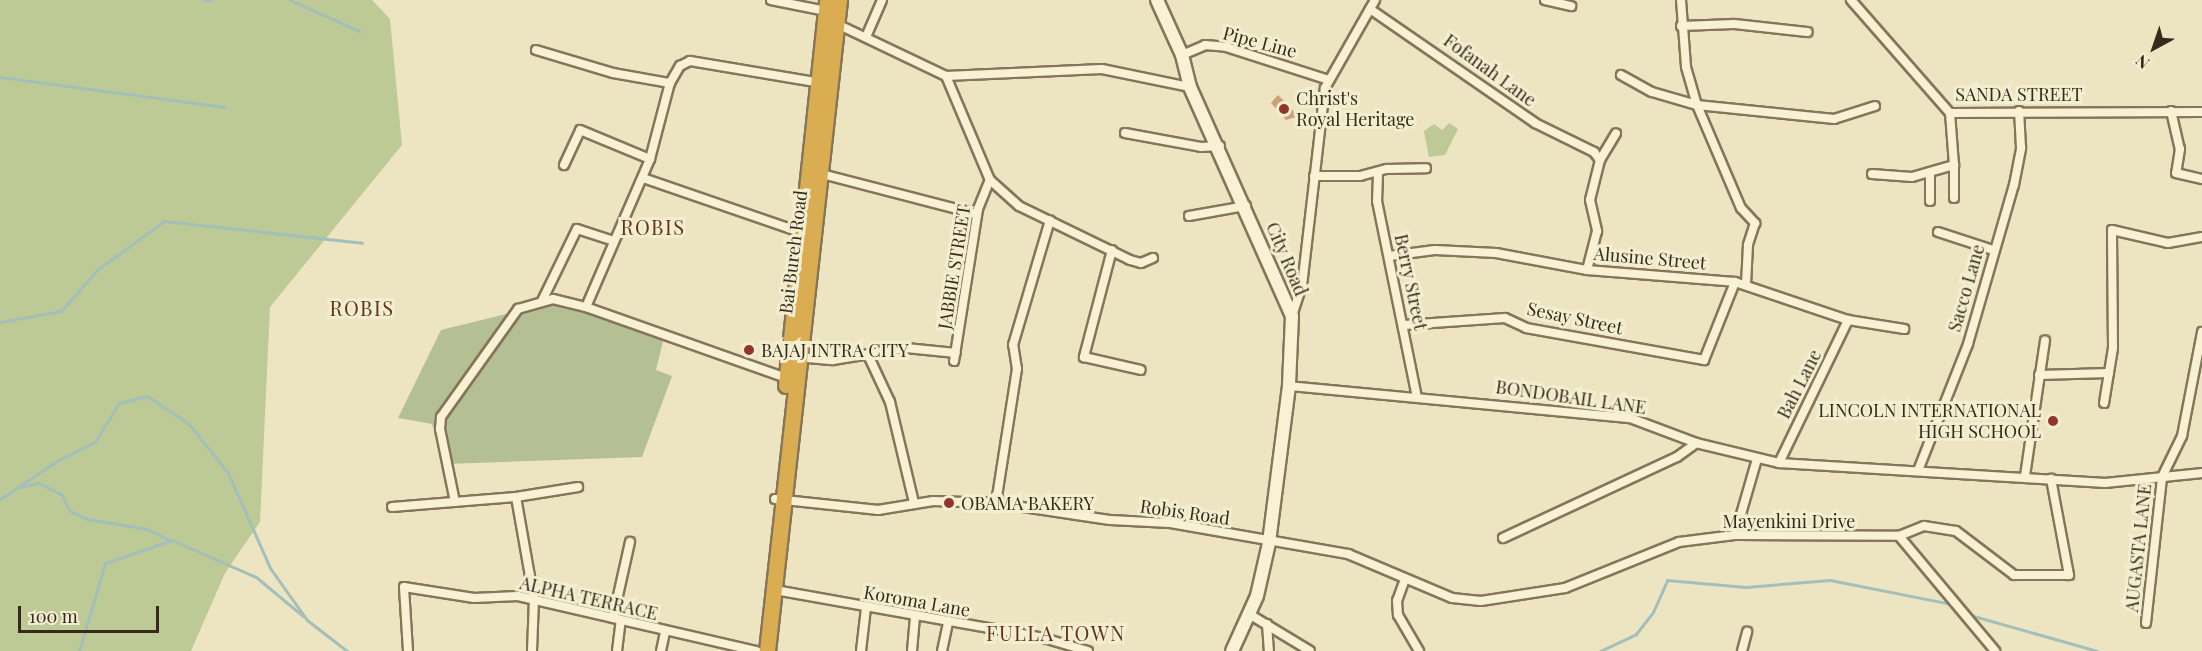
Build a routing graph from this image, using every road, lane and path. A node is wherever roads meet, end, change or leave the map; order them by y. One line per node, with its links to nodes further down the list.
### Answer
1 (771, 0): 9 (street)
2 (839, 0): 12 (highway, Bai Bureh Road)
3 (882, 0): 15 (street)
4 (1157, 0): 18 (main road, City Road)
5 (1375, 0): 11 (street)
6 (1545, 0): 10 (street)
7 (1681, 0): 13 (street)
8 (1851, 0): 30 (street, SANDA STREET)
9 (826, 5): 22 (highway, Bai Bureh Road)
10 (1571, 6)
11 (1370, 9): 21 (street); 34 (street, Fofanah Lane)
12 (837, 24): 15 (street); 39 (highway, Bai Bureh Road)
13 (1681, 26): 14 (street); 25 (street)
14 (1808, 32)
15 (866, 37): 20 (street)
16 (1180, 37): 18 (street)
17 (536, 50): 23 (street)
18 (1184, 53): 21 (street, Pipe Line); 24 (main road, City Road)
19 (1621, 75): 25 (street)
20 (946, 76): 24 (street); 46 (street)
21 (1329, 80): 43 (street)
22 (815, 82): 23 (street); 39 (highway, Bai Bureh Road)
23 (670, 83): 35 (street)
24 (1190, 87): 33 (main road, City Road)
25 (1697, 105): 26 (street); 65 (street)
26 (1875, 106)
27 (2019, 111): 28 (street, SANDA STREET); 30 (street, SANDA STREET); 60 (street, Sacco Lane)
28 (2171, 111): 29 (street, SANDA STREET); 45 (street)
29 (2202, 112)
30 (1950, 113): 37 (street)
31 (1125, 133): 33 (street)
32 (1616, 133): 34 (street)
33 (1220, 146): 49 (main road, City Road)
34 (1597, 156): 63 (street)
35 (650, 159): 36 (street); 44 (street)
36 (564, 165)
37 (1954, 165): 40 (street); 47 (street)
38 (1426, 168): 41 (street)
39 (815, 172): 50 (street); 56 (highway, Bai Bureh Road); 74 (highway, Bai Bureh Road)
40 (1930, 172): 42 (street); 48 (street)
41 (1378, 174): 43 (street); 61 (street, Berry Street)
42 (1872, 174)
43 (1314, 176): 68 (street)
44 (643, 178): 56 (street); 58 (street)
45 (2202, 179)
46 (990, 180): 50 (street, JABBIE STREET); 52 (street)
47 (1954, 198)
48 (1930, 201)
49 (1246, 206): 51 (street); 68 (main road, City Road)
50 (977, 214): 75 (street, JABBIE STREET)
51 (1189, 216)
52 (1050, 220): 59 (street); 96 (street)
53 (2112, 230): 55 (street); 57 (street); 77 (street)
54 (1938, 232): 60 (street)
55 (2102, 232)
56 (804, 234): 74 (highway, Bai Bureh Road)
57 (2202, 237)
58 (613, 241): 66 (street); 67 (street)
59 (1112, 250): 62 (street); 76 (street)
60 (1993, 250): 86 (street, Sacco Lane)
61 (1389, 256): 63 (street, Alusine Street); 70 (street, Berry Street)
62 (1153, 258)
63 (1587, 270): 64 (street, Alusine Street)
64 (1735, 282): 65 (street, Alusine Street); 70 (street, Sesay Street)
65 (1746, 285): 69 (street, Alusine Street)
66 (542, 301): 67 (street); 94 (street)
67 (586, 307): 79 (street)
68 (1292, 316): 80 (main road, City Road)
69 (1848, 320): 71 (street, Alusine Street); 85 (street, Bah Lane)
70 (1404, 325): 81 (street, Berry Street)
71 (1904, 329)
72 (2202, 332): 89 (street, AUGASTA LANE)
73 (2045, 340): 78 (street)
74 (794, 357): 75 (street); 79 (highway, Bai Bureh Road); 93 (highway, Bai Bureh Road)
75 (869, 357): 95 (street)
76 (1141, 370)
77 (2109, 373): 78 (street); 82 (street)
78 (2039, 375): 88 (street)
79 (787, 378): 93 (highway, Bai Bureh Road)
80 (1289, 386): 81 (street, BONDOBAIL LANE); 102 (main road, City Road)
81 (1417, 397): 83 (street, BONDOBAIL LANE)
82 (2104, 403)
83 (1696, 443): 84 (street, BONDOBAIL LANE); 100 (street)
84 (1756, 459): 85 (street, BONDOBAIL LANE); 98 (street)
85 (1779, 463): 86 (street, BONDOBAIL LANE)
86 (1919, 468): 88 (street, BONDOBAIL LANE)
87 (2202, 473): 89 (street, BONDOBAIL LANE)
88 (2025, 476): 90 (street, BONDOBAIL LANE)
89 (2162, 477): 90 (street, BONDOBAIL LANE); 111 (street, AUGASTA LANE)
90 (2051, 479): 99 (street, Mayenkini Drive)
91 (578, 487): 92 (street)
92 (516, 497): 94 (street); 105 (street)
93 (780, 499): 95 (street, Robis Road); 104 (highway, Bai Bureh Road); 119 (highway, Bai Bureh Road)
94 (455, 502): 97 (street)
95 (914, 503): 96 (street, Robis Road)
96 (996, 503): 102 (street, Robis Road)
97 (392, 507)
98 (1735, 535): 99 (street, Mayenkini Drive); 103 (street, Mayenkini Drive)
99 (1899, 536): 130 (street)
100 (1503, 538)
101 (630, 542): 109 (street)
102 (1269, 543): 103 (street, Mayenkini Drive); 107 (main road, City Road)
103 (1405, 579): 128 (street)
104 (775, 590): 106 (street, Koroma Lane); 120 (highway, Bai Bureh Road)
105 (534, 599): 109 (street, ALPHA TERRACE); 115 (street, ALPHA TERRACE); 116 (street)
106 (866, 608): 108 (street, Koroma Lane); 121 (street)
107 (1249, 614): 112 (street); 125 (main road, City Road)
108 (915, 617): 110 (street, Koroma Lane); 122 (street)
109 (617, 619): 113 (street, ALPHA TERRACE); 117 (street)
110 (948, 623): 123 (street); 124 (street, Koroma Lane)
111 (2146, 623)
112 (1267, 624): 126 (street); 127 (street)
113 (665, 632): 118 (street); 119 (street, ALPHA TERRACE)
114 (1747, 632): 129 (street)
115 (408, 651)
116 (532, 651)
117 (617, 651)
118 (661, 651)
119 (759, 651)
120 (767, 651)
121 (861, 651)
122 (912, 651)
123 (942, 651)
124 (1088, 651)
125 (1232, 651)
126 (1269, 651)
127 (1310, 651)
128 (1419, 651)
129 (1743, 651)
130 (1995, 651)

